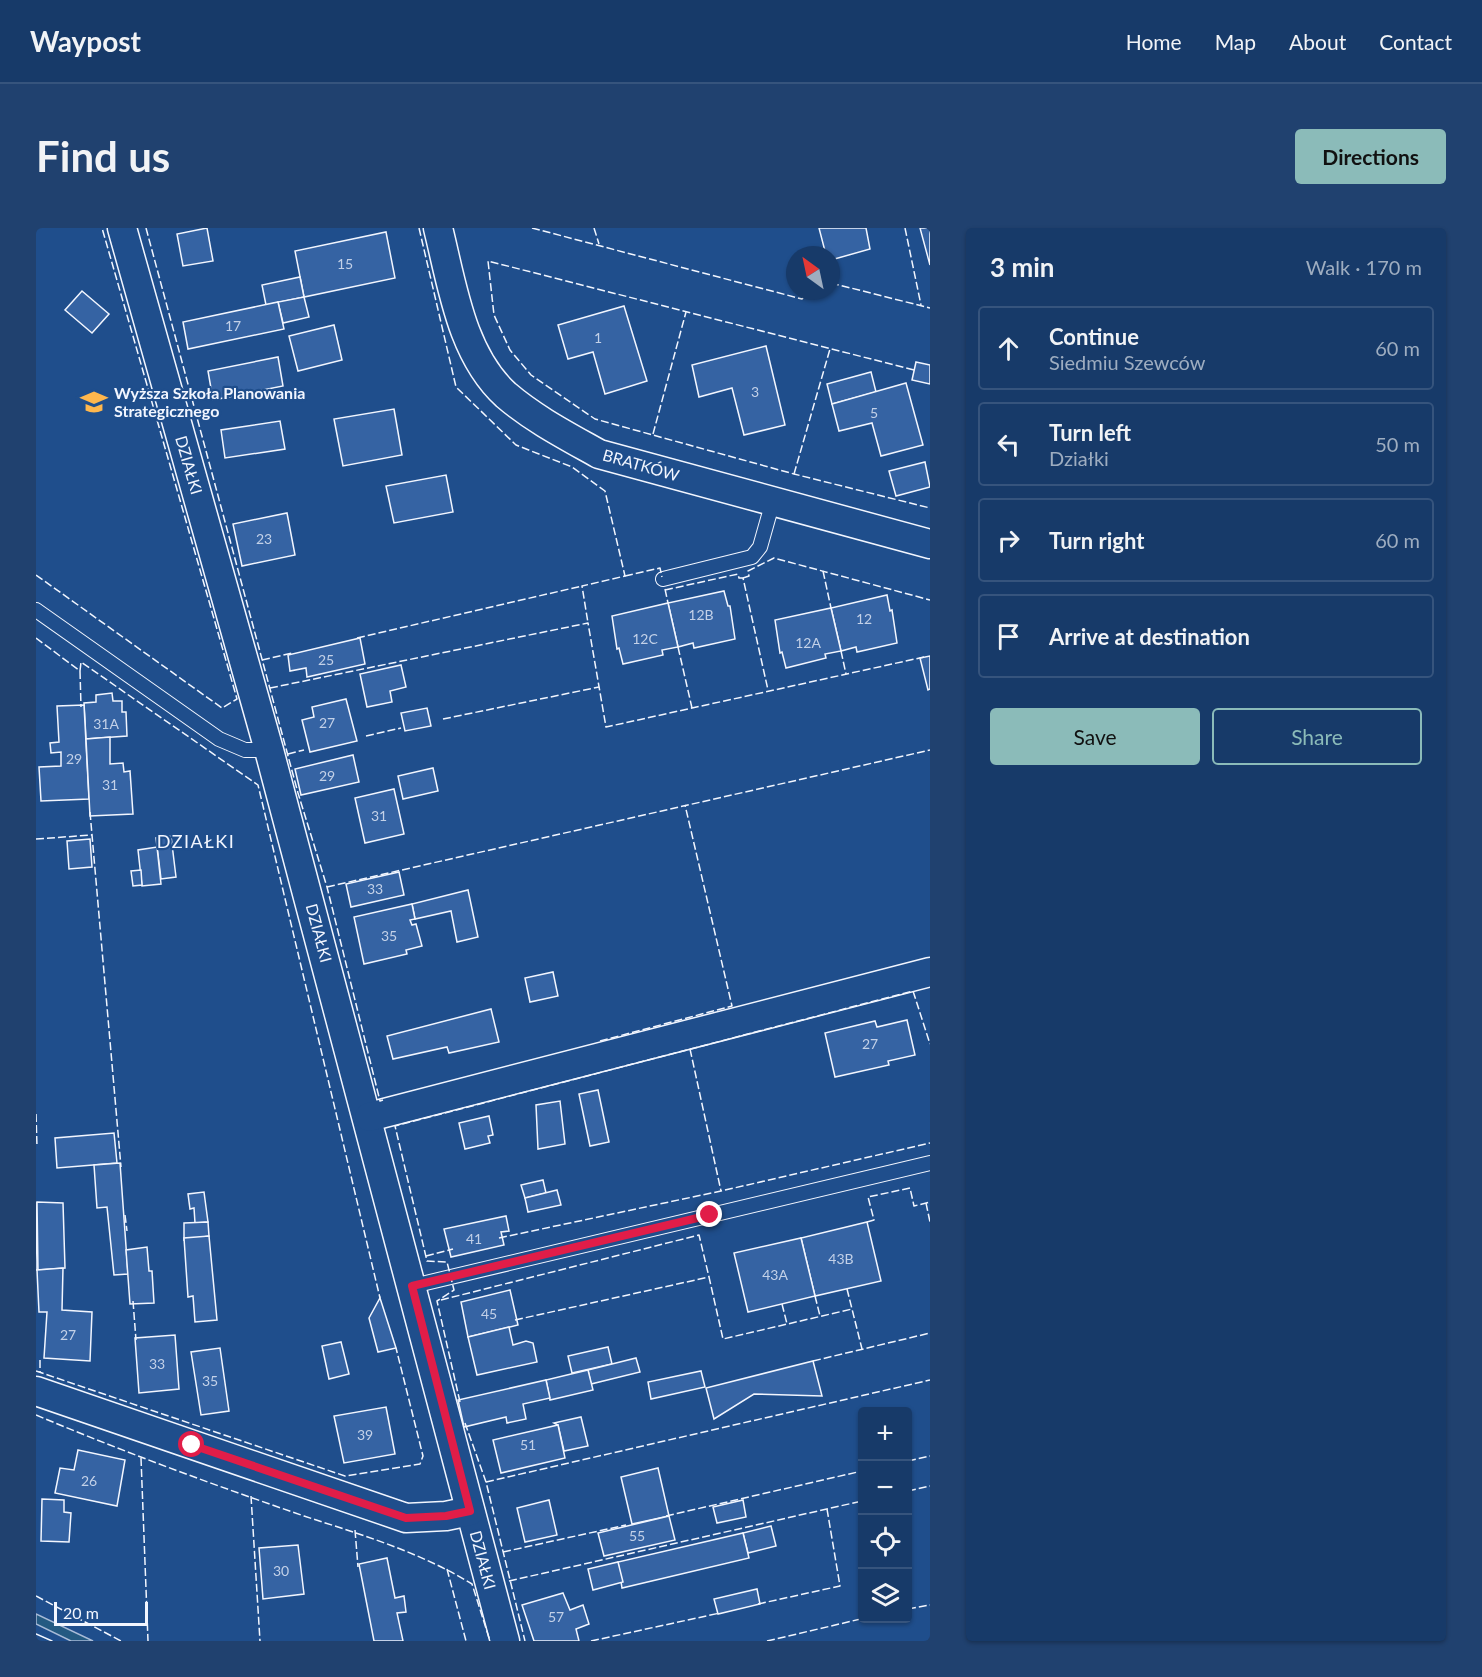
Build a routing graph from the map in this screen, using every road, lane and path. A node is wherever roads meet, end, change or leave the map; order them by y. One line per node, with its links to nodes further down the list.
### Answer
1 (122, 228): 7 (street, DZIAŁKI)
2 (438, 228): 3 (street, BRATKÓW)
3 (772, 501): 4 (street, BRATKÓW); 5 (lane)
4 (930, 543)
5 (663, 579)
6 (36, 610): 7 (lane)
7 (270, 750): 9 (street, DZIAŁKI)
8 (930, 972): 9 (street)
9 (369, 1117): 11 (street, DZIAŁKI)
10 (930, 1163): 11 (lane)
11 (412, 1286): 13 (street, DZIAŁKI)
12 (36, 1391): 13 (street)
13 (470, 1511): 14 (street, DZIAŁKI)
14 (505, 1641)

